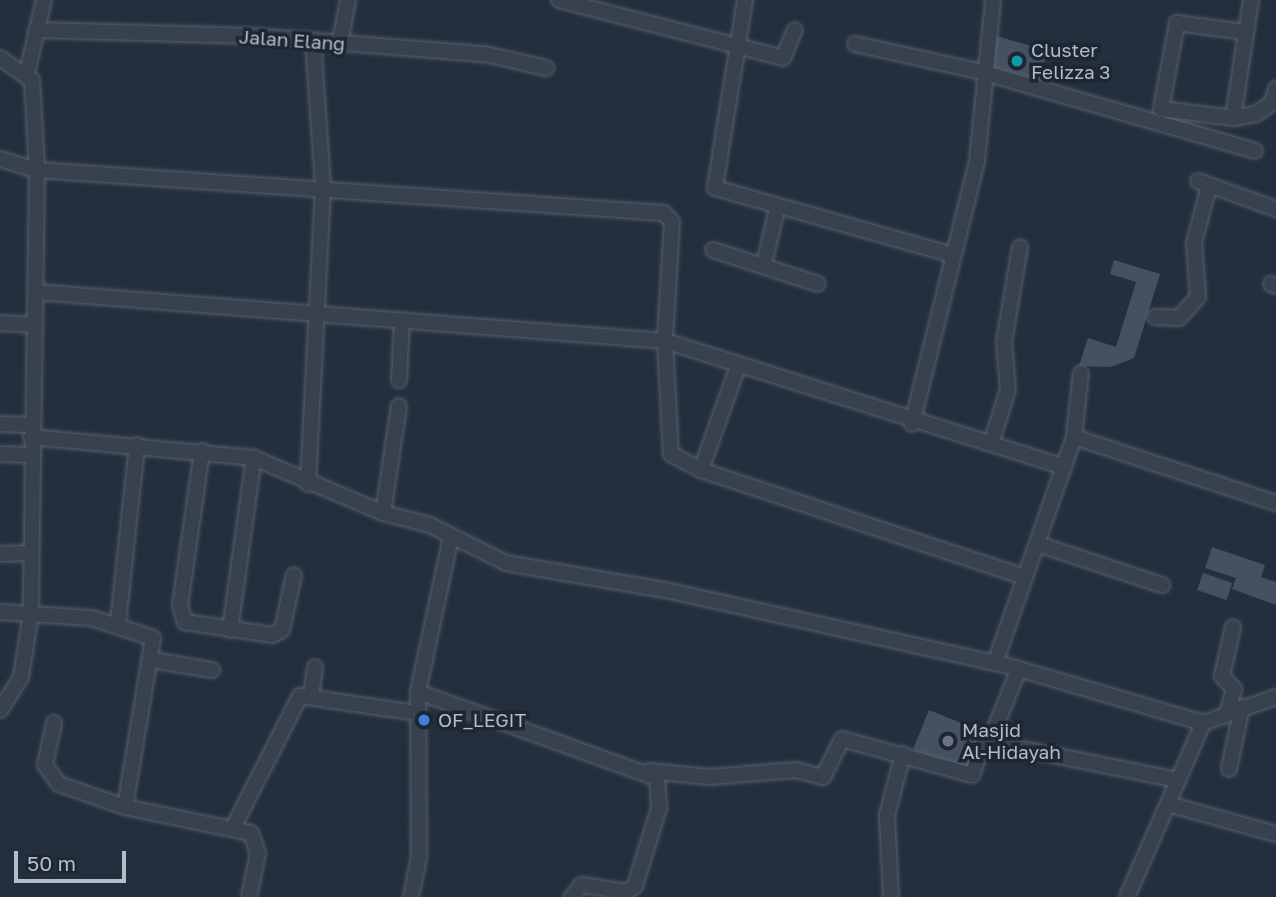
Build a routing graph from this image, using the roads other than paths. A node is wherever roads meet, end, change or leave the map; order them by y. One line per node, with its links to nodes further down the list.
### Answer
1 (44, 0): 7 (street)
2 (348, 0): 11 (street)
3 (559, 0): 13 (street)
4 (745, 0): 13 (street)
5 (993, 0): 16 (street)
6 (1251, 0): 9 (street)
7 (36, 30): 10 (street, Jalan Elang); 17 (street)
8 (795, 30): 13 (street)
9 (1245, 32): 19 (street); 19 (street)
10 (313, 40): 11 (street, Jalan Elang); 23 (street)
11 (340, 43): 15 (street, Jalan Elang)
12 (855, 44): 16 (street)
13 (737, 47): 24 (street)
14 (0, 58): 17 (street)
15 (546, 68)
16 (982, 72): 20 (street); 28 (street)
17 (27, 73): 22 (street)
18 (1275, 98): 19 (street)
19 (1229, 118)
20 (1255, 151)
21 (0, 159): 22 (street)
22 (37, 170): 23 (street); 31 (street)
23 (323, 186): 33 (street); 39 (street)
24 (777, 209): 28 (street); 29 (street)
25 (1276, 209): 34 (street)
26 (1020, 247): 48 (street)
27 (713, 250): 29 (street)
28 (950, 254): 45 (street)
29 (764, 264): 30 (street)
30 (818, 284)
31 (36, 292): 33 (street); 38 (street)
32 (0, 313): 37 (street)
33 (320, 315): 35 (street); 56 (street)
34 (1155, 317)
35 (402, 320): 39 (street); 42 (street)
36 (0, 323): 37 (street)
37 (17, 323): 38 (street)
38 (34, 325): 46 (street)
39 (665, 341): 40 (street); 55 (street)
40 (738, 366): 45 (street); 55 (street)
41 (1081, 373): 47 (street)
42 (399, 380)
43 (399, 406): 58 (street)
44 (0, 424): 46 (street)
45 (912, 424): 48 (street)
46 (30, 431): 49 (street); 52 (street)
47 (1074, 437): 54 (street); 57 (street)
48 (992, 441): 54 (street)
49 (137, 445): 50 (street); 68 (street)
50 (202, 451): 53 (street); 70 (street)
51 (0, 454): 52 (street)
52 (32, 455): 61 (street)
53 (254, 458): 56 (street); 70 (street)
54 (1065, 467): 60 (street)
55 (701, 470): 64 (street)
56 (308, 484): 58 (street)
57 (1276, 502)
58 (383, 513): 59 (street)
59 (452, 537): 72 (street); 77 (street)
60 (1038, 544): 64 (street); 65 (street)
61 (32, 553): 62 (street); 67 (street)
62 (0, 554)
63 (294, 575): 70 (street)
64 (1025, 577): 72 (street)
65 (1162, 585)
66 (0, 612): 67 (street)
67 (31, 613): 68 (street); 76 (street)
68 (118, 623): 71 (street)
69 (1233, 627): 83 (street)
70 (230, 630)
71 (152, 660): 75 (street); 92 (street)
72 (995, 663): 74 (street)
73 (316, 667): 78 (street)
74 (1018, 669): 85 (street); 86 (street)
75 (212, 670)
76 (6, 682): 81 (street)
77 (418, 692): 82 (street); 89 (street)
78 (311, 696): 82 (street); 93 (street)
79 (1276, 696): 80 (street)
80 (1242, 707): 83 (street); 88 (street)
81 (0, 710)
82 (416, 713): 96 (street)
83 (1227, 714): 85 (street)
84 (54, 723): 92 (street)
85 (1203, 723): 90 (street)
86 (995, 728)
87 (903, 754): 89 (street); 90 (street); 98 (street)
88 (1229, 769)
89 (649, 771): 97 (street)
90 (1178, 780): 91 (street)
91 (1168, 804): 94 (street); 99 (street)
92 (125, 807): 93 (street)
93 (233, 828): 95 (street)
94 (1276, 834)
95 (249, 897)
96 (411, 897)
97 (572, 897)
98 (891, 897)
99 (1128, 897)

